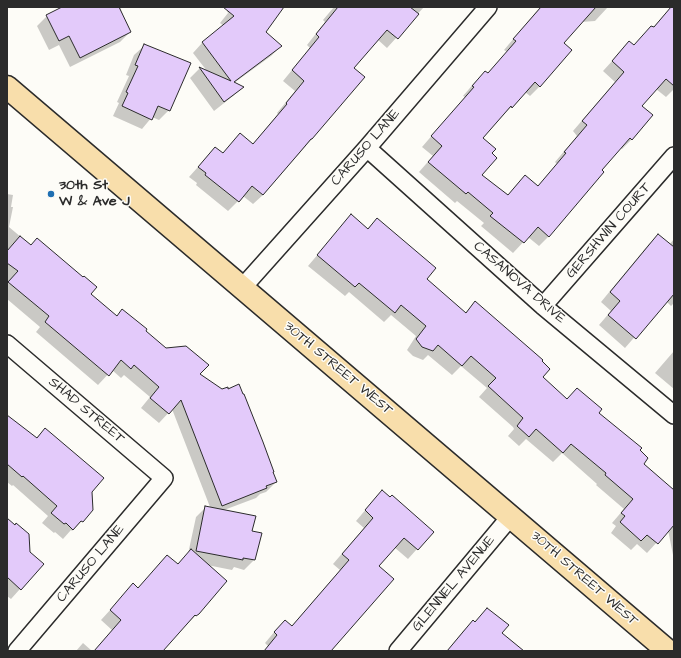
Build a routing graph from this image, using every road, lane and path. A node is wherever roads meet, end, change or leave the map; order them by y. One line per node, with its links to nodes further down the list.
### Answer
1 (488, 7): 3 (street, CARUSO LANE)
2 (7, 87): 5 (main road, 30TH STREET WEST)
3 (368, 148): 5 (street, CARUSO LANE); 6 (street, CASANOVA DRIVE)
4 (674, 156): 6 (street, GERSHWIN COURT)
5 (242, 288): 10 (main road, 30TH STREET WEST)
6 (543, 306): 8 (street, CASANOVA DRIVE)
7 (7, 344): 9 (street, SHAD STREET)
8 (674, 415)
9 (164, 478): 11 (street, CARUSO LANE)
10 (511, 516): 12 (street, GLENNEL AVENUE); 13 (main road, 30TH STREET WEST)
11 (17, 651)
12 (398, 651)
13 (668, 651)

